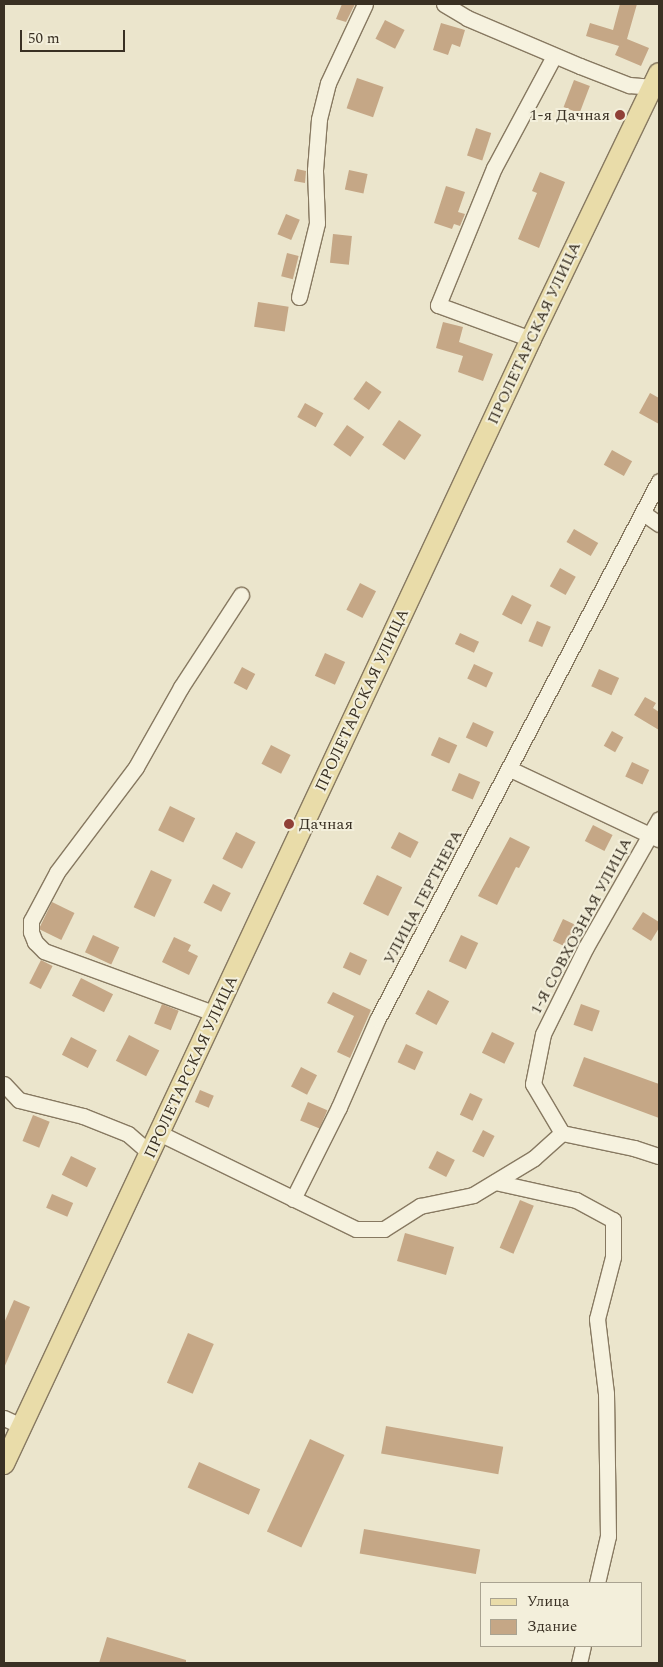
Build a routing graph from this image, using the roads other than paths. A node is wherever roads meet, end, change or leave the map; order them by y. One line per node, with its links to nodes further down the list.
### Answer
1 (365, 4): 5 (street)
2 (444, 4): 3 (street)
3 (554, 56): 4 (street); 6 (street)
4 (657, 83): 6 (main road, ПРОЛЕТАРСКАЯ УЛИЦА)
5 (299, 297)
6 (531, 339): 14 (main road, ПРОЛЕТАРСКАЯ УЛИЦА)
7 (659, 482): 8 (street, УЛИЦА ГЕРТНЕРА)
8 (643, 513): 9 (street); 11 (street, УЛИЦА ГЕРТНЕРА)
9 (659, 524)
10 (241, 595): 14 (street)
11 (510, 769): 13 (street); 21 (street, УЛИЦА ГЕРТНЕРА)
12 (659, 819): 13 (street, 1-Я СОВХОЗНАЯ УЛИЦА)
13 (655, 837): 17 (street, 1-Я СОВХОЗНАЯ УЛИЦА)
14 (216, 1014): 16 (main road, ПРОЛЕТАРСКАЯ УЛИЦА)
15 (4, 1084): 18 (street)
16 (159, 1132): 18 (main road, ПРОЛЕТАРСКАЯ УЛИЦА); 21 (street)
17 (562, 1134): 19 (street); 20 (street)
18 (150, 1153): 22 (main road, ПРОЛЕТАРСКАЯ УЛИЦА)
19 (659, 1156)
20 (495, 1182): 21 (street); 24 (street)
21 (293, 1199)
22 (12, 1422): 23 (main road, ПРОЛЕТАРСКАЯ УЛИЦА)
23 (4, 1464)
24 (597, 1582)
25 (583, 1647): 26 (street)
26 (579, 1663)

